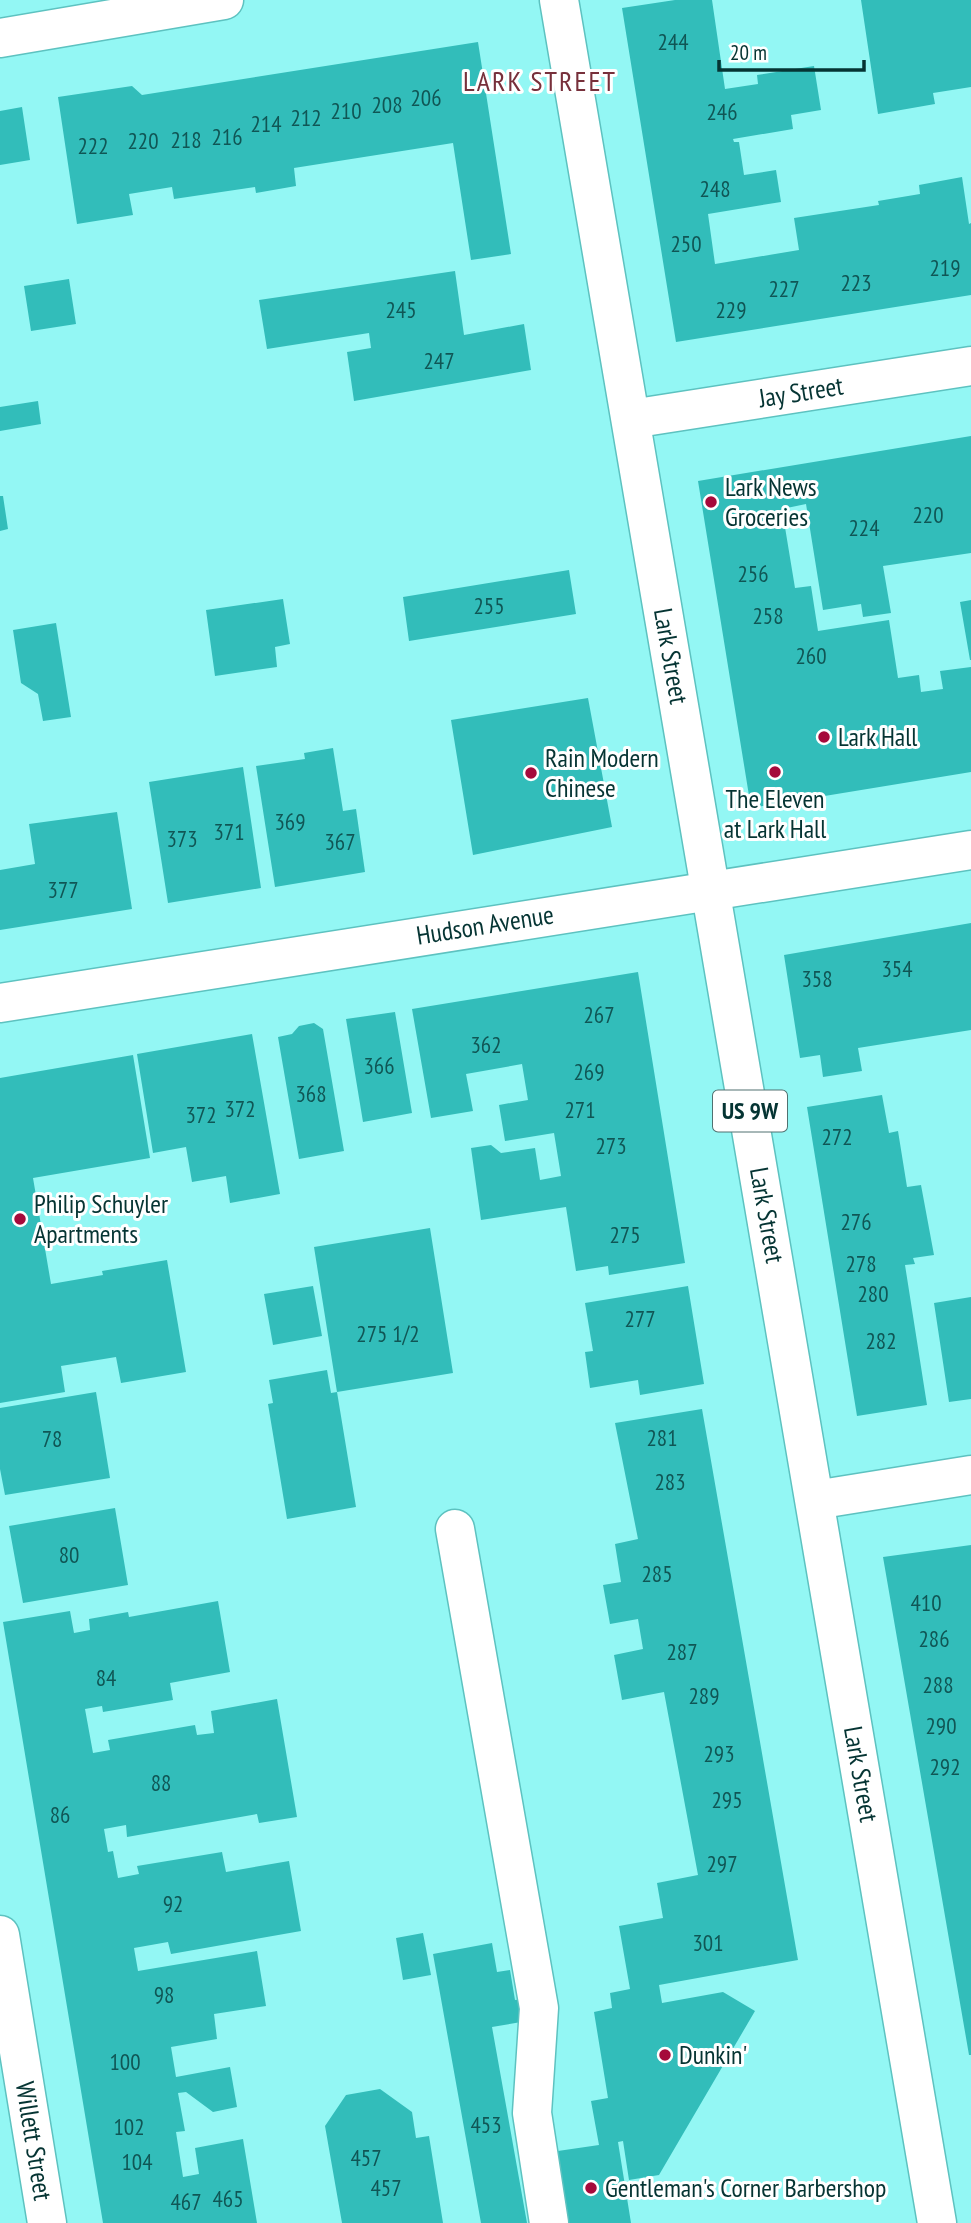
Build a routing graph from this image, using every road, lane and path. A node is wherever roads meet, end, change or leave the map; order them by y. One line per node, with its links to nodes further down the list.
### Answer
1 (224, 0): 3 (main road)
2 (559, 0): 5 (main road, Lark Street / US 9W)
3 (0, 38)
4 (971, 366): 5 (main road, Jay Street)
5 (631, 419): 7 (main road, Lark Street / US 9W)
6 (971, 850): 7 (main road, Hudson Avenue)
7 (710, 889): 8 (main road, Hudson Avenue); 10 (main road, Lark Street / US 9W)
8 (0, 1003)
9 (971, 1475): 10 (main road)
10 (815, 1500): 15 (main road, Lark Street / US 9W)
11 (455, 1529): 14 (main road)
12 (0, 1935): 13 (main road, Willett Street)
13 (47, 2223)
14 (549, 2223)
15 (937, 2223)

